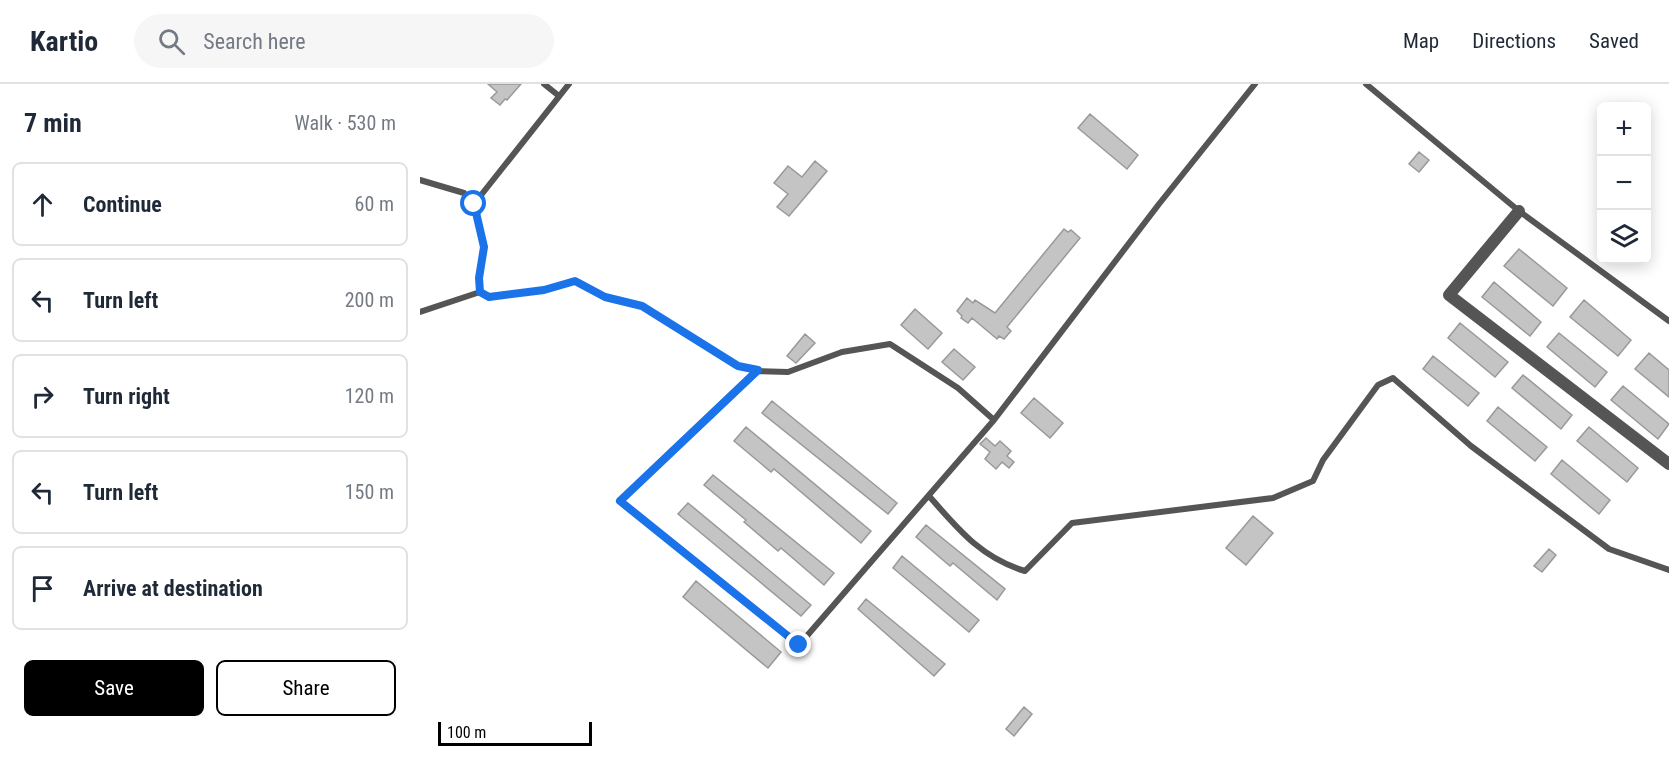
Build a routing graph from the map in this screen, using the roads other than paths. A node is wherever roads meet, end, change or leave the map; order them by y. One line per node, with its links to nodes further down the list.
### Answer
1 (544, 84): 5 (lane)
2 (569, 84): 5 (lane)
3 (1256, 84): 13 (lane)
4 (1366, 84): 8 (lane)
5 (559, 96): 7 (lane)
6 (420, 180): 7 (lane)
7 (474, 204): 9 (lane)
8 (1519, 211): 11 (lane); 14 (street)
9 (480, 292): 10 (lane); 12 (lane)
10 (420, 312)
11 (1669, 321)
12 (758, 370): 13 (lane); 15 (lane)
13 (994, 420): 15 (lane)
14 (1669, 464)
15 (929, 496): 16 (lane)
16 (1669, 570)

